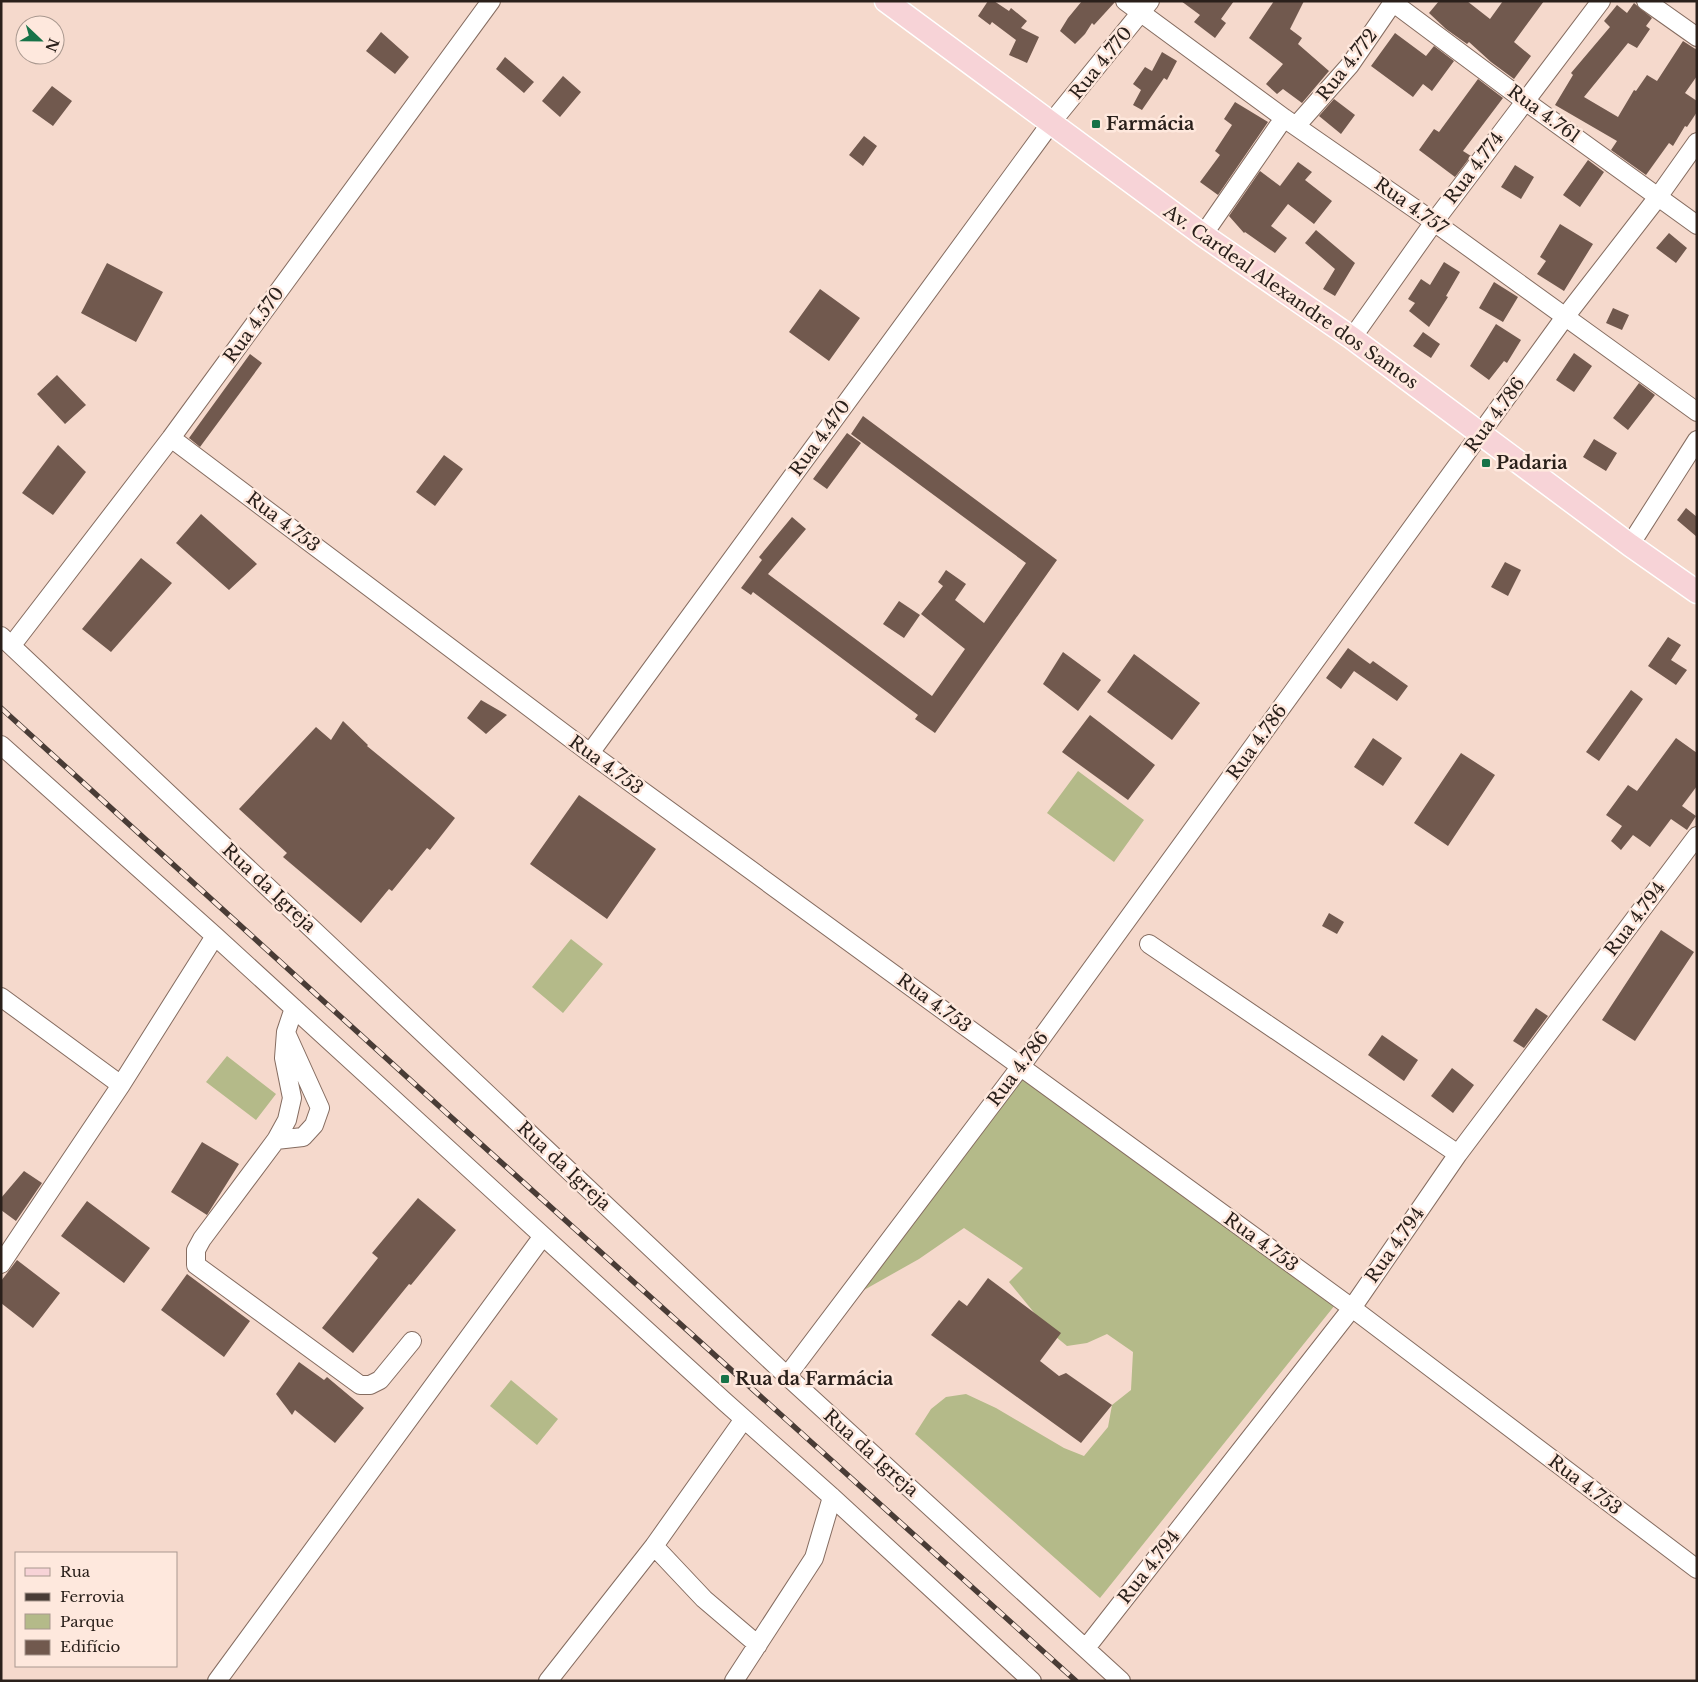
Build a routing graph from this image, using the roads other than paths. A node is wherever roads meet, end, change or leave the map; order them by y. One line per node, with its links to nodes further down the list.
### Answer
1 (491, 1): 21 (street, Rua 4.570)
2 (886, 1): 11 (main road, Av. Cardeal Alexandre dos Santos)
3 (1125, 1): 7 (street, Rua 4.757)
4 (1600, 1): 9 (street, Rua 4.774)
5 (1646, 1): 8 (street)
6 (1393, 2): 9 (street, Rua 4.761); 10 (street, Rua 4.772)
7 (1145, 7): 10 (street, Rua 4.757); 11 (street, Rua 4.770)
8 (1697, 37)
9 (1525, 101): 13 (street, Rua 4.761); 14 (street, Rua 4.774)
10 (1290, 122): 14 (street, Rua 4.757); 16 (street, Rua 4.772)
11 (1051, 123): 16 (main road, Av. Cardeal Alexandre dos Santos); 27 (street, Rua 4.470)
12 (1697, 142): 13 (street, Rua 4.786)
13 (1658, 197): 15 (street, Rua 4.761); 17 (street, Rua 4.786)
14 (1434, 222): 17 (street, Rua 4.757); 18 (street, Rua 4.774)
15 (1697, 225)
16 (1203, 235): 18 (main road, Av. Cardeal Alexandre dos Santos)
17 (1565, 317): 19 (street, Rua 4.757); 20 (street, Rua 4.786)
18 (1352, 338): 20 (main road, Av. Cardeal Alexandre dos Santos)
19 (1697, 412)
20 (1482, 434): 23 (main road, Av. Cardeal Alexandre dos Santos); 34 (street, Rua 4.786)
21 (171, 438): 25 (street, Rua 4.570); 27 (street, Rua 4.753)
22 (1697, 440): 23 (street)
23 (1630, 545): 24 (main road, Av. Cardeal Alexandre dos Santos)
24 (1697, 592)
25 (7, 641): 42 (street, Rua da Igreja)
26 (1, 745): 29 (street)
27 (590, 753): 34 (street, Rua 4.753)
28 (1697, 836): 37 (street, Rua 4.794)
29 (215, 936): 32 (street); 35 (street)
30 (1148, 944): 37 (street)
31 (1, 997): 35 (street)
32 (294, 1008): 33 (street); 38 (street)
33 (286, 1032): 36 (street); 36 (street)
34 (1021, 1066): 40 (street, Rua 4.753); 42 (street, Rua 4.786)
35 (121, 1085): 39 (street)
36 (276, 1140): 41 (street)
37 (1458, 1154): 40 (street, Rua 4.794)
38 (543, 1236): 43 (street); 50 (street)
39 (4, 1254)
40 (1352, 1308): 46 (street, Rua 4.753); 48 (street, Rua 4.794)
41 (412, 1341)
42 (788, 1376): 48 (street, Rua da Igreja)
43 (744, 1419): 44 (street); 45 (street)
44 (832, 1497): 47 (street); 52 (street)
45 (654, 1546): 47 (street); 51 (street)
46 (1697, 1569)
47 (758, 1645): 49 (street)
48 (1086, 1648): 53 (street, Rua da Igreja)
49 (744, 1677)
50 (217, 1681)
51 (548, 1681)
52 (1032, 1681)
53 (1121, 1681)

